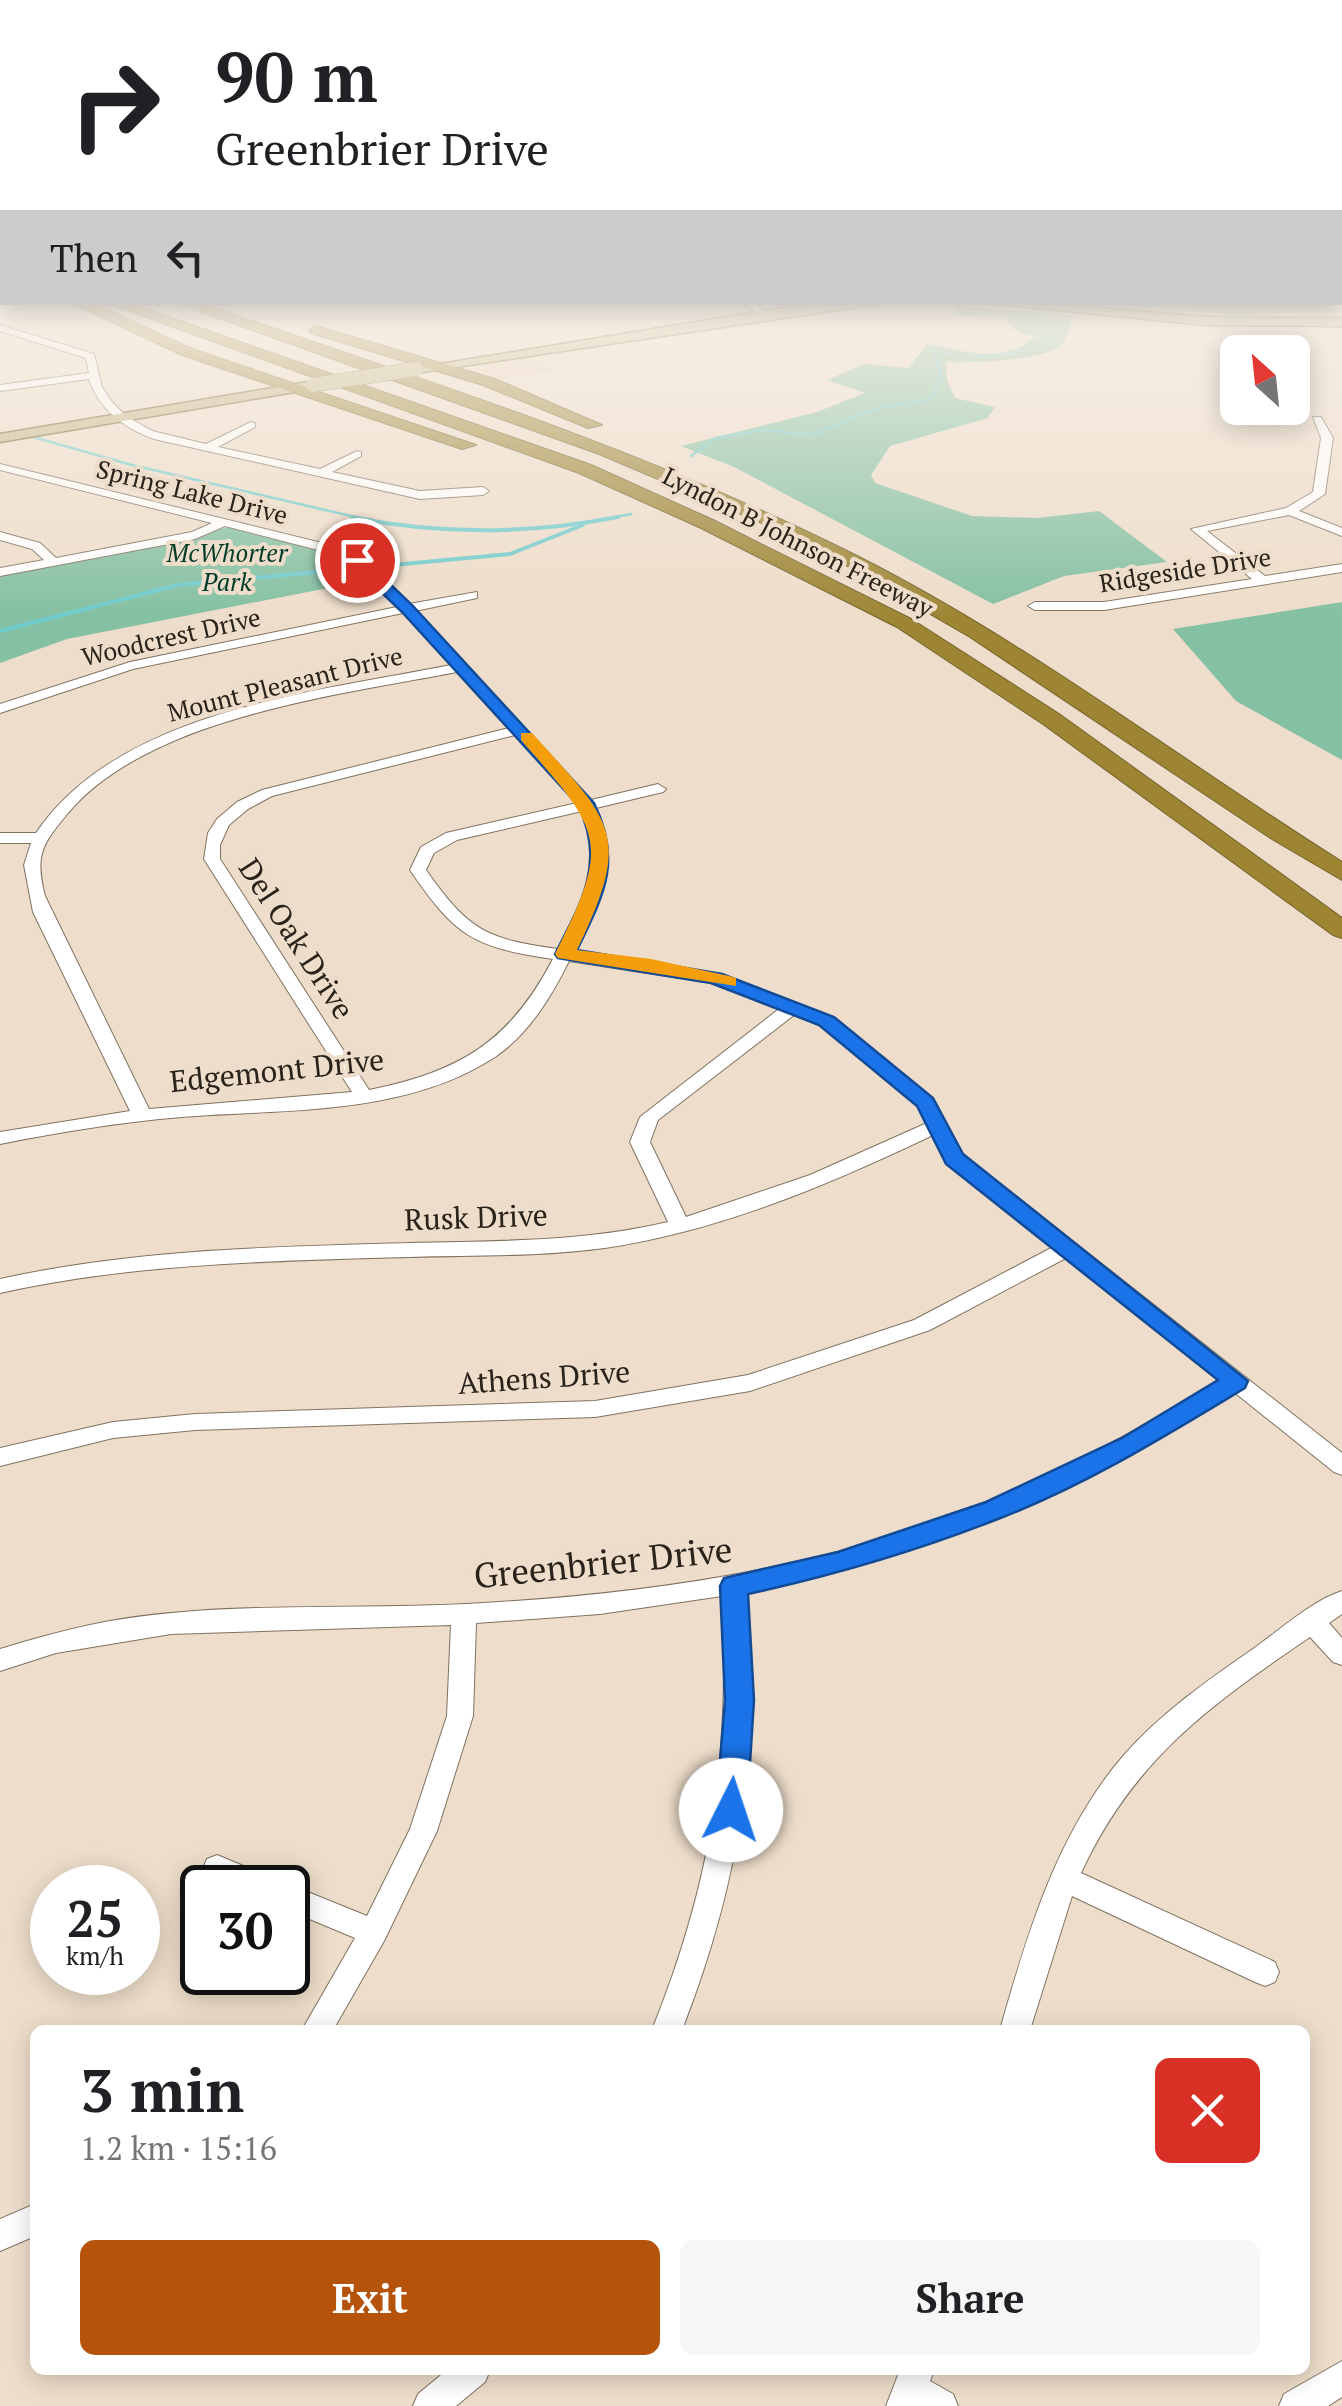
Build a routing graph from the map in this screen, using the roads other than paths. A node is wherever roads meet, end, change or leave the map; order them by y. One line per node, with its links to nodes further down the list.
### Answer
1 (103, 394): 7 (street)
2 (248, 394): 7 (main road)
3 (324, 394): 24 (highway)
4 (375, 394): 24 (highway, Lyndon B Johnson Freeway)
5 (450, 394): 19 (highway, Lyndon B Johnson Freeway)
6 (526, 394): 19 (highway)
7 (119, 415): 10 (main road); 11 (main road); 12 (street)
8 (1318, 418): 14 (street)
9 (251, 426): 12 (street)
10 (0, 430)
11 (0, 438)
12 (206, 448): 17 (street)
13 (356, 454): 17 (street)
14 (1326, 456): 15 (street); 20 (street)
15 (1342, 457)
16 (0, 466): 21 (street, Spring Lake Drive)
17 (320, 474): 18 (street)
18 (483, 491)
19 (748, 510): 39 (highway, Lyndon B Johnson Freeway)
20 (1290, 511): 22 (street); 28 (street)
21 (225, 522): 25 (street); 31 (street, Spring Lake Drive)
22 (1342, 532)
23 (0, 536): 25 (street)
24 (774, 558): 40 (highway, Lyndon B Johnson Freeway)
25 (54, 562): 27 (street)
26 (1342, 568): 28 (street, Ridgeside Drive)
27 (0, 572)
28 (1263, 581): 30 (street, Ridgeside Drive)
29 (472, 596): 31 (street, Woodcrest Drive)
30 (1035, 606)
31 (407, 609): 32 (street, Spring Lake Drive); 33 (street, Woodcrest Drive)
32 (461, 666): 34 (street, Spring Lake Drive); 38 (street, Mount Pleasant Drive)
33 (0, 709)
34 (520, 730): 36 (street, Spring Lake Drive); 43 (street, Del Oak Drive)
35 (658, 789): 36 (street)
36 (586, 803): 41 (street, Spring Lake Drive); 41 (street)
37 (0, 838): 38 (street)
38 (41, 838): 44 (street, Mount Pleasant Drive)
39 (1342, 873)
40 (1342, 930)
41 (565, 954): 42 (street); 43 (street, Edgemont Drive)
42 (794, 1006): 45 (street); 47 (street)
43 (363, 1095): 44 (street, Edgemont Drive)
44 (142, 1115): 46 (street, Edgemont Drive)
45 (936, 1126): 47 (street, Rusk Drive); 48 (street)
46 (0, 1138)
47 (681, 1227): 49 (street, Rusk Drive)
48 (1067, 1249): 50 (street); 51 (street, Athens Drive)
49 (0, 1286)
50 (1236, 1381): 52 (street); 53 (street, Greenbrier Drive)
51 (0, 1457)
52 (1342, 1466)
53 (734, 1586): 55 (street, Greenbrier Drive); 64 (street)
54 (1342, 1601): 56 (street)
55 (464, 1614): 58 (street, Greenbrier Drive); 61 (street)
56 (1312, 1622): 57 (street); 59 (street)
57 (1342, 1656)
58 (0, 1660)
59 (1065, 1879): 62 (street); 65 (street)
60 (310, 1906): 61 (street)
61 (374, 1932): 63 (street)
62 (1265, 1972)
63 (320, 2025)
64 (669, 2025)
65 (1016, 2025)
66 (30, 2222): 67 (street)
67 (0, 2235)
68 (467, 2375): 70 (street)
69 (1342, 2378): 71 (street)
70 (430, 2406)
71 (1296, 2406)

